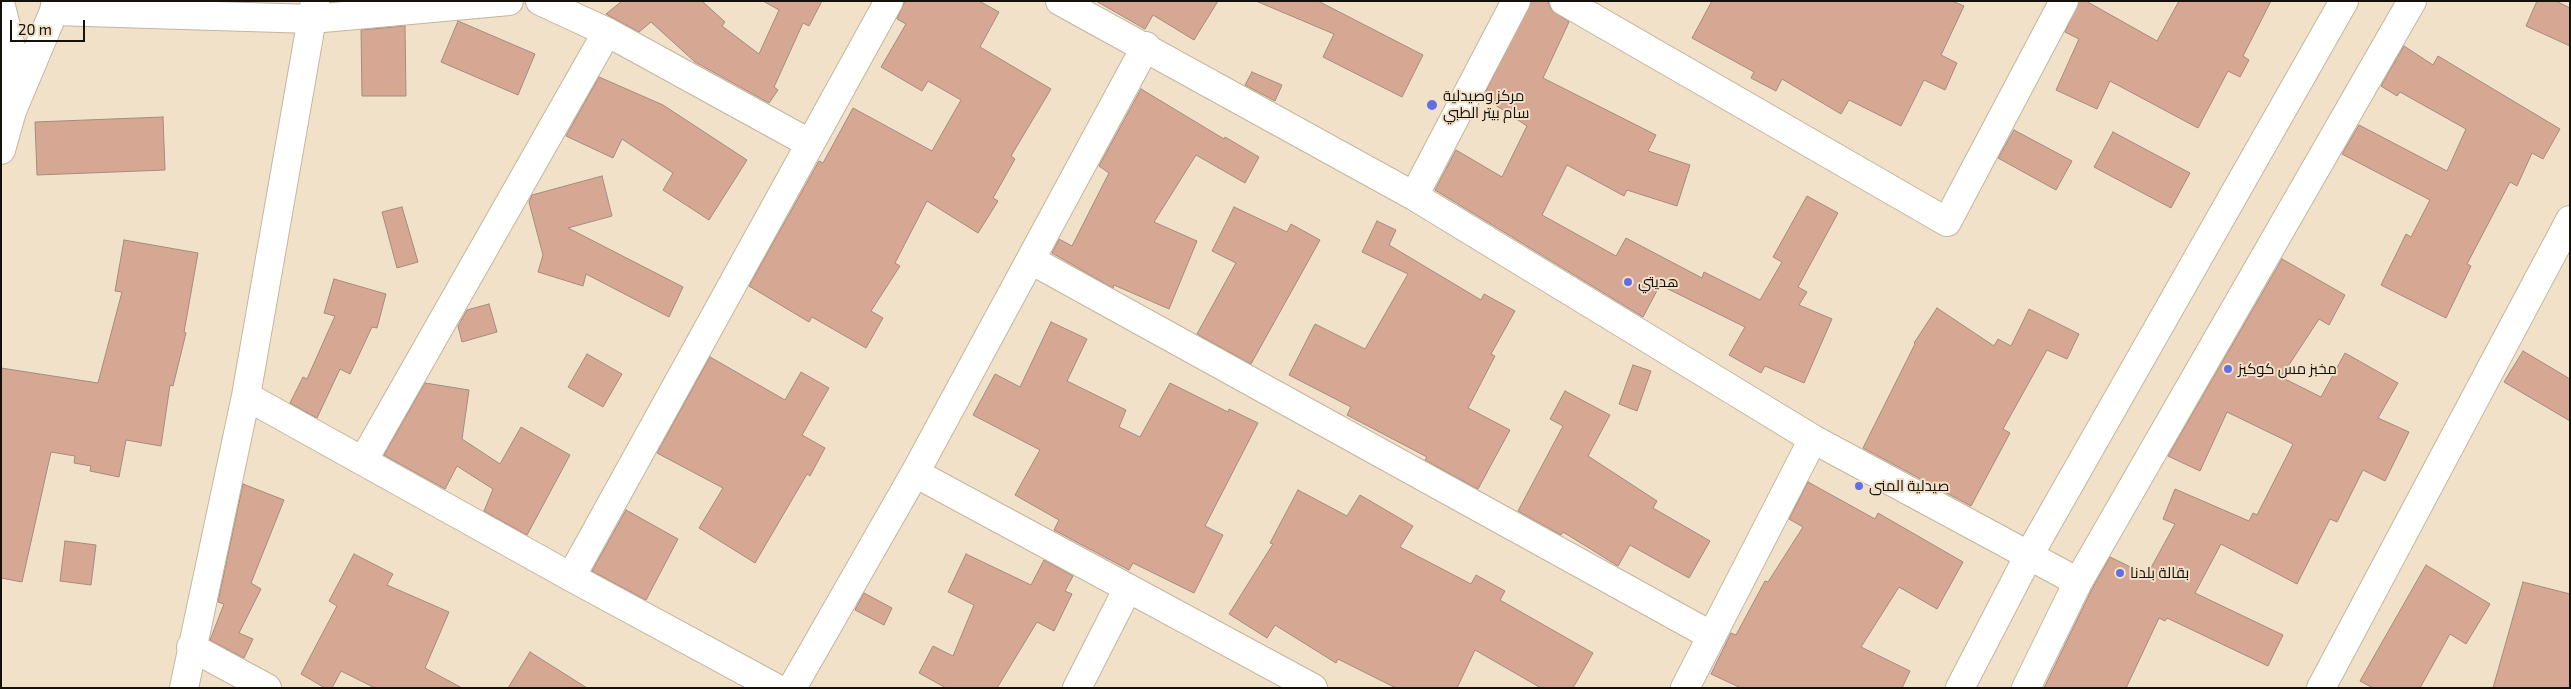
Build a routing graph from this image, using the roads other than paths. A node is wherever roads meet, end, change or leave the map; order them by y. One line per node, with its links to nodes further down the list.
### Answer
1 (510, 1): 12 (street)
2 (540, 1): 13 (street)
3 (889, 1): 16 (street)
4 (1060, 1): 14 (street)
5 (1516, 1): 18 (street)
6 (1564, 1): 9 (street)
7 (2344, 1): 25 (street)
8 (2412, 1): 27 (street)
9 (2055, 4)
10 (1, 6): 15 (street)
11 (55, 6): 12 (street); 15 (street)
12 (314, 10): 21 (street)
13 (607, 32): 16 (street); 23 (street)
14 (1146, 46): 18 (street); 20 (street)
15 (12, 111): 17 (street)
16 (809, 143): 26 (street)
17 (2, 144)
18 (1414, 196): 22 (street)
19 (2570, 220): 40 (street)
20 (1031, 260): 24 (street); 29 (street)
21 (246, 396): 23 (street); 30 (street)
22 (1813, 439): 25 (street); 29 (street)
23 (363, 461): 26 (street)
24 (915, 473): 28 (street); 34 (street)
25 (2028, 555): 27 (street); 38 (street)
26 (571, 577): 33 (street)
27 (2078, 582): 39 (street)
28 (1128, 588): 35 (street); 36 (street)
29 (1712, 636): 37 (street)
30 (191, 647): 31 (street); 32 (street)
31 (184, 688)
32 (267, 688)
33 (776, 688)
34 (792, 688)
35 (1076, 688)
36 (1313, 688)
37 (1684, 688)
38 (1960, 688)
39 (2026, 688)
40 (2321, 688)

